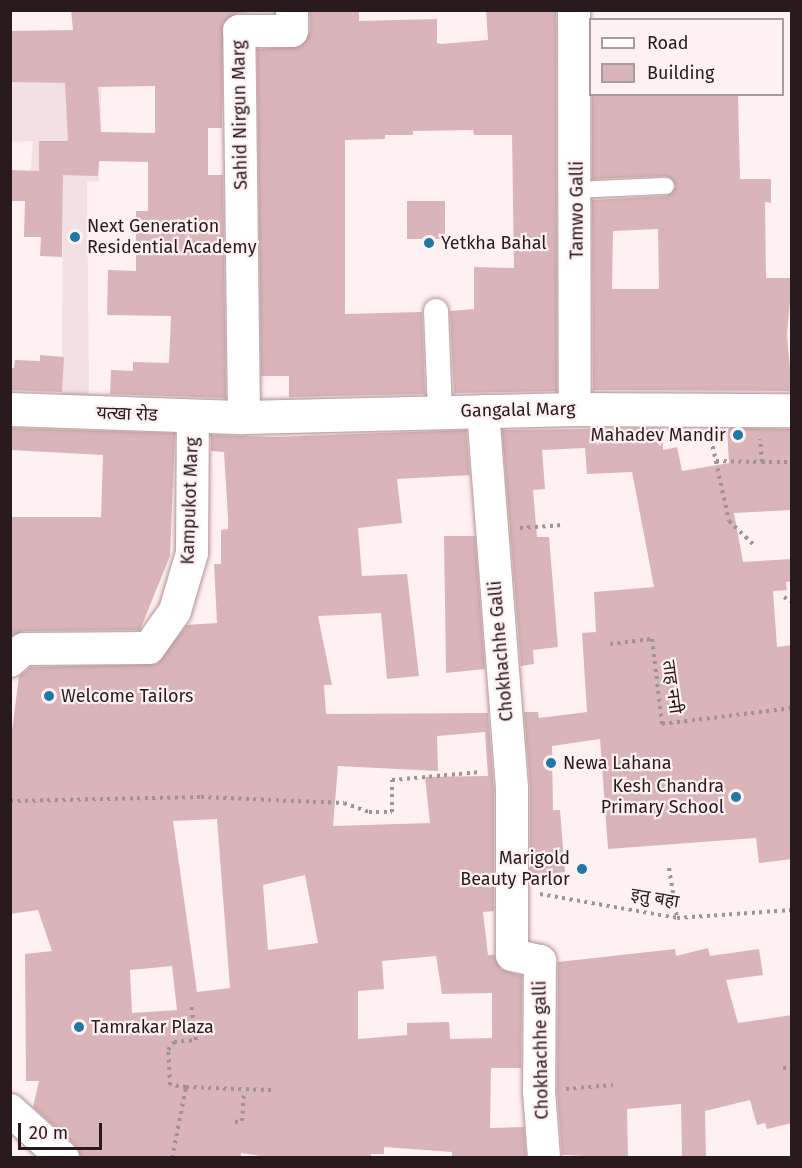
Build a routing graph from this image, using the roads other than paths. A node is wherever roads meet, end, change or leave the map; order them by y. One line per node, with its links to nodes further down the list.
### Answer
1 (292, 10): 12 (street, Sahid Nirgun Marg)
2 (574, 10): 4 (street, Tamwo Galli)
3 (666, 186): 4 (lane)
4 (577, 189): 6 (street, Tamwo Galli)
5 (436, 311): 9 (street)
6 (575, 409): 8 (street, Gangalal Marg); 10 (street, Gangalal Marg)
7 (10, 410): 11 (street, यत्खा रोड)
8 (792, 410)
9 (440, 411): 10 (street, Gangalal Marg); 12 (street, Gangalal Marg)
10 (483, 411): 14 (street, Chokhachhe Galli)
11 (193, 417): 12 (street, यत्खा रोड); 13 (street, Kampukot Marg)
12 (244, 417)
13 (10, 661)
14 (515, 892): 17 (street, Chokhachhe galli)
15 (10, 1110): 16 (street)
16 (63, 1158)
17 (544, 1158)

